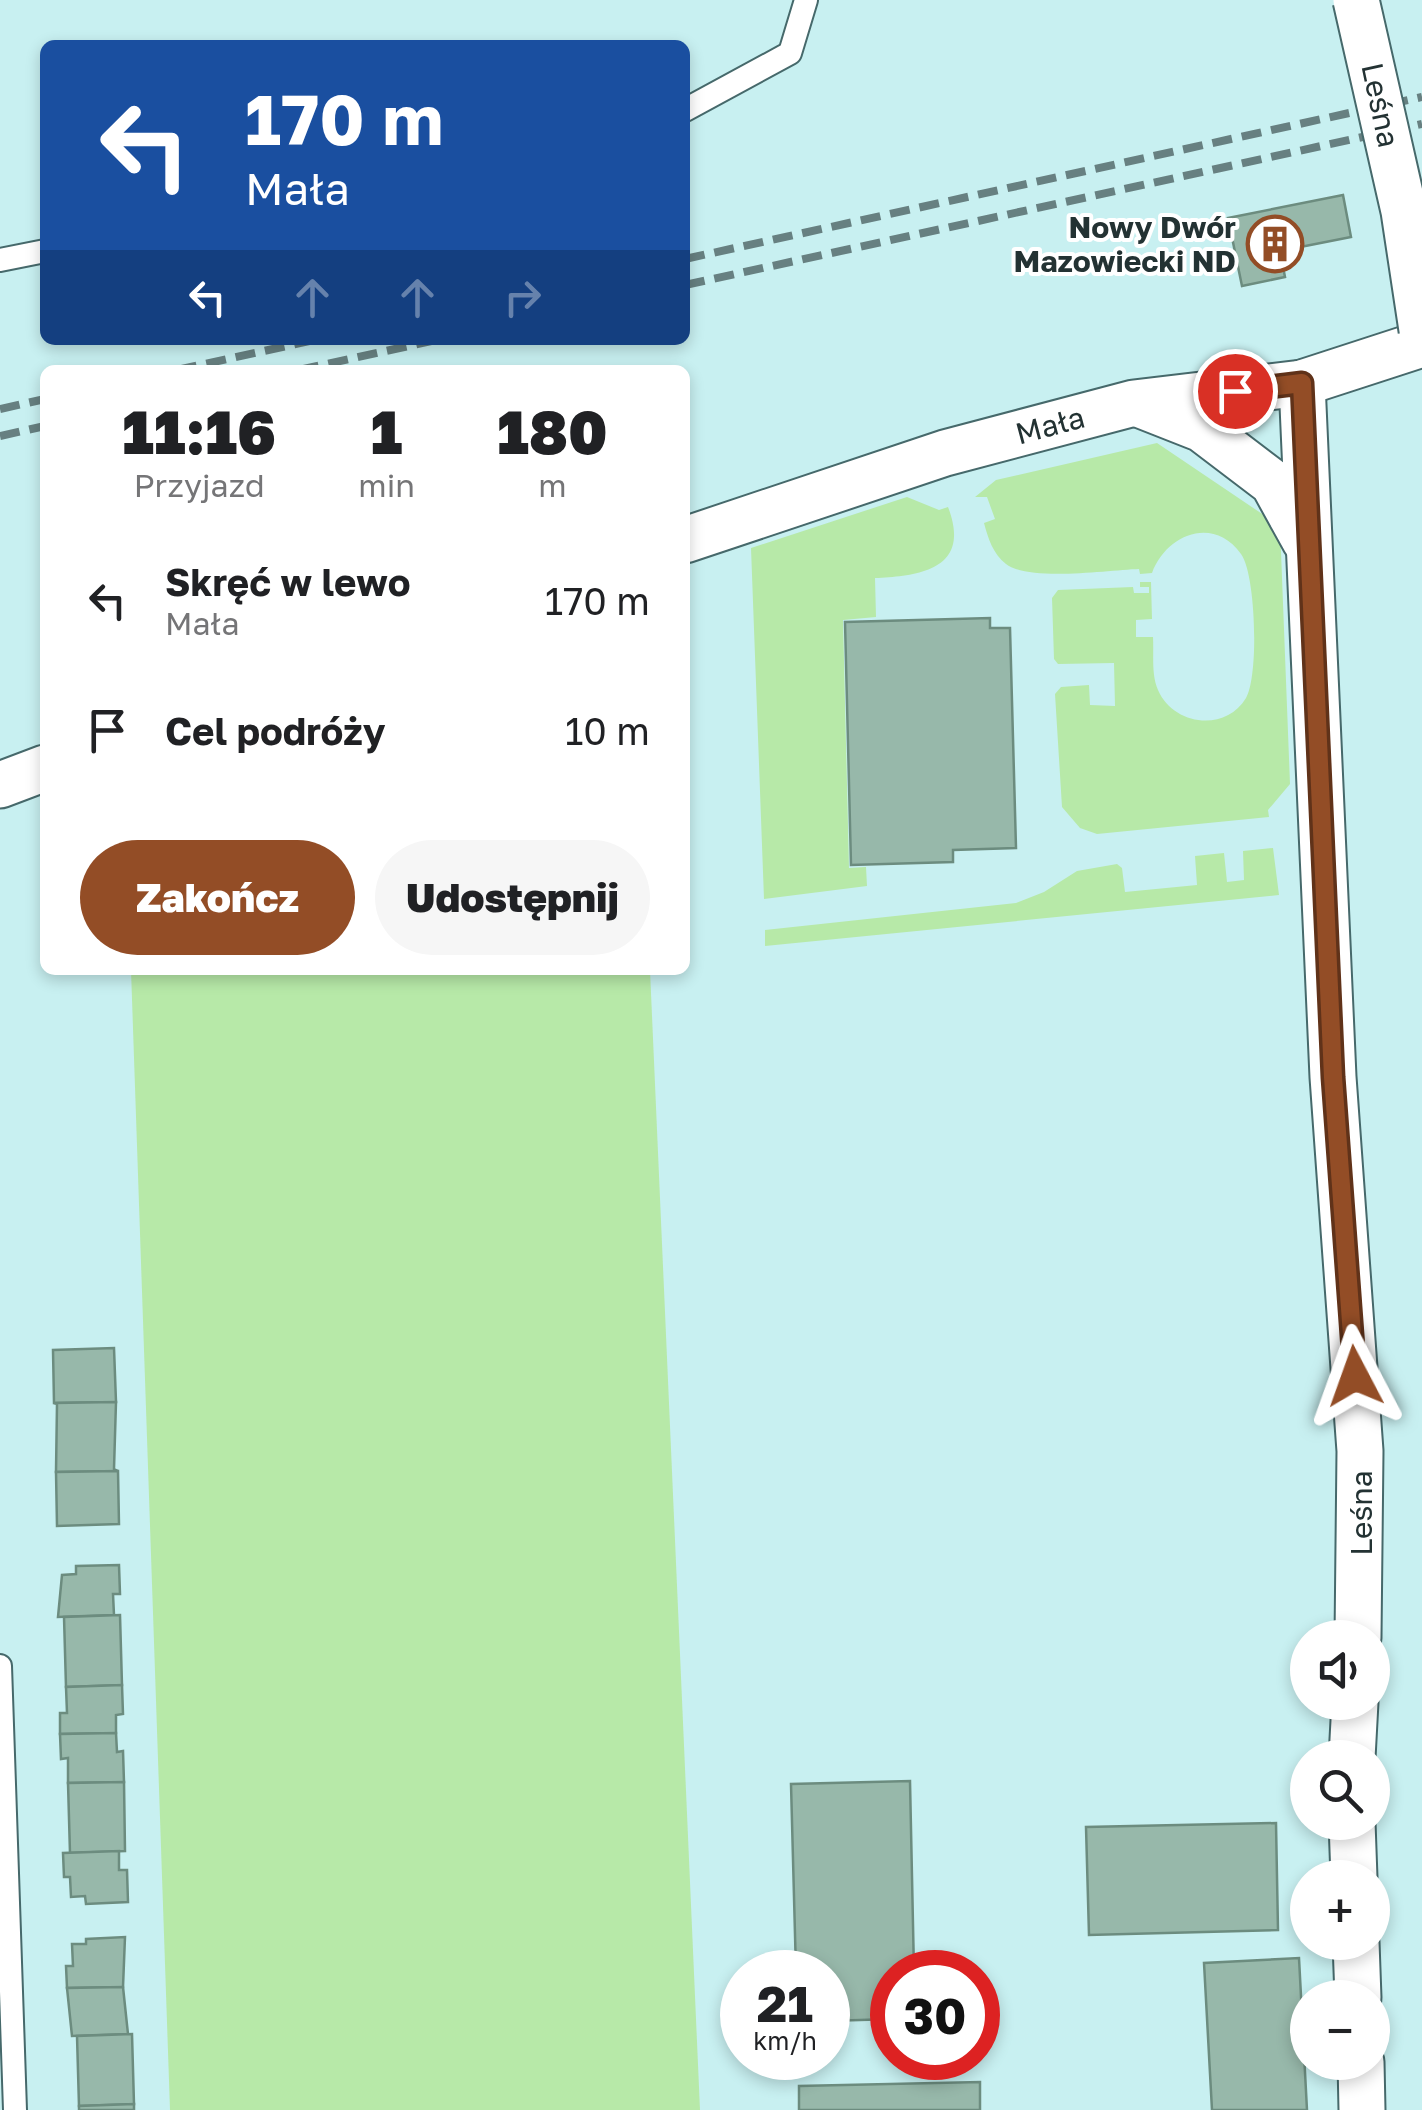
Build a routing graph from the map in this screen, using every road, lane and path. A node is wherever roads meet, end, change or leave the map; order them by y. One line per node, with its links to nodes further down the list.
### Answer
1 (806, 0): 3 (lane)
2 (1356, 0): 6 (street, Leśna, bridge)
3 (690, 107)
4 (40, 252): 5 (lane)
5 (0, 260)
6 (1422, 330)
7 (1422, 344): 8 (street, Mała)
8 (1302, 383): 9 (street, Mała); 11 (street, Leśna)
9 (1134, 403): 10 (street, Mała); 11 (street, Leśna)
10 (690, 538)
11 (1310, 549): 14 (street, Leśna)
12 (40, 770): 13 (street)
13 (0, 785)
14 (1358, 1620)
15 (0, 1666): 17 (lane)
16 (1361, 2080): 18 (street)
17 (16, 2110)
18 (1362, 2110)

